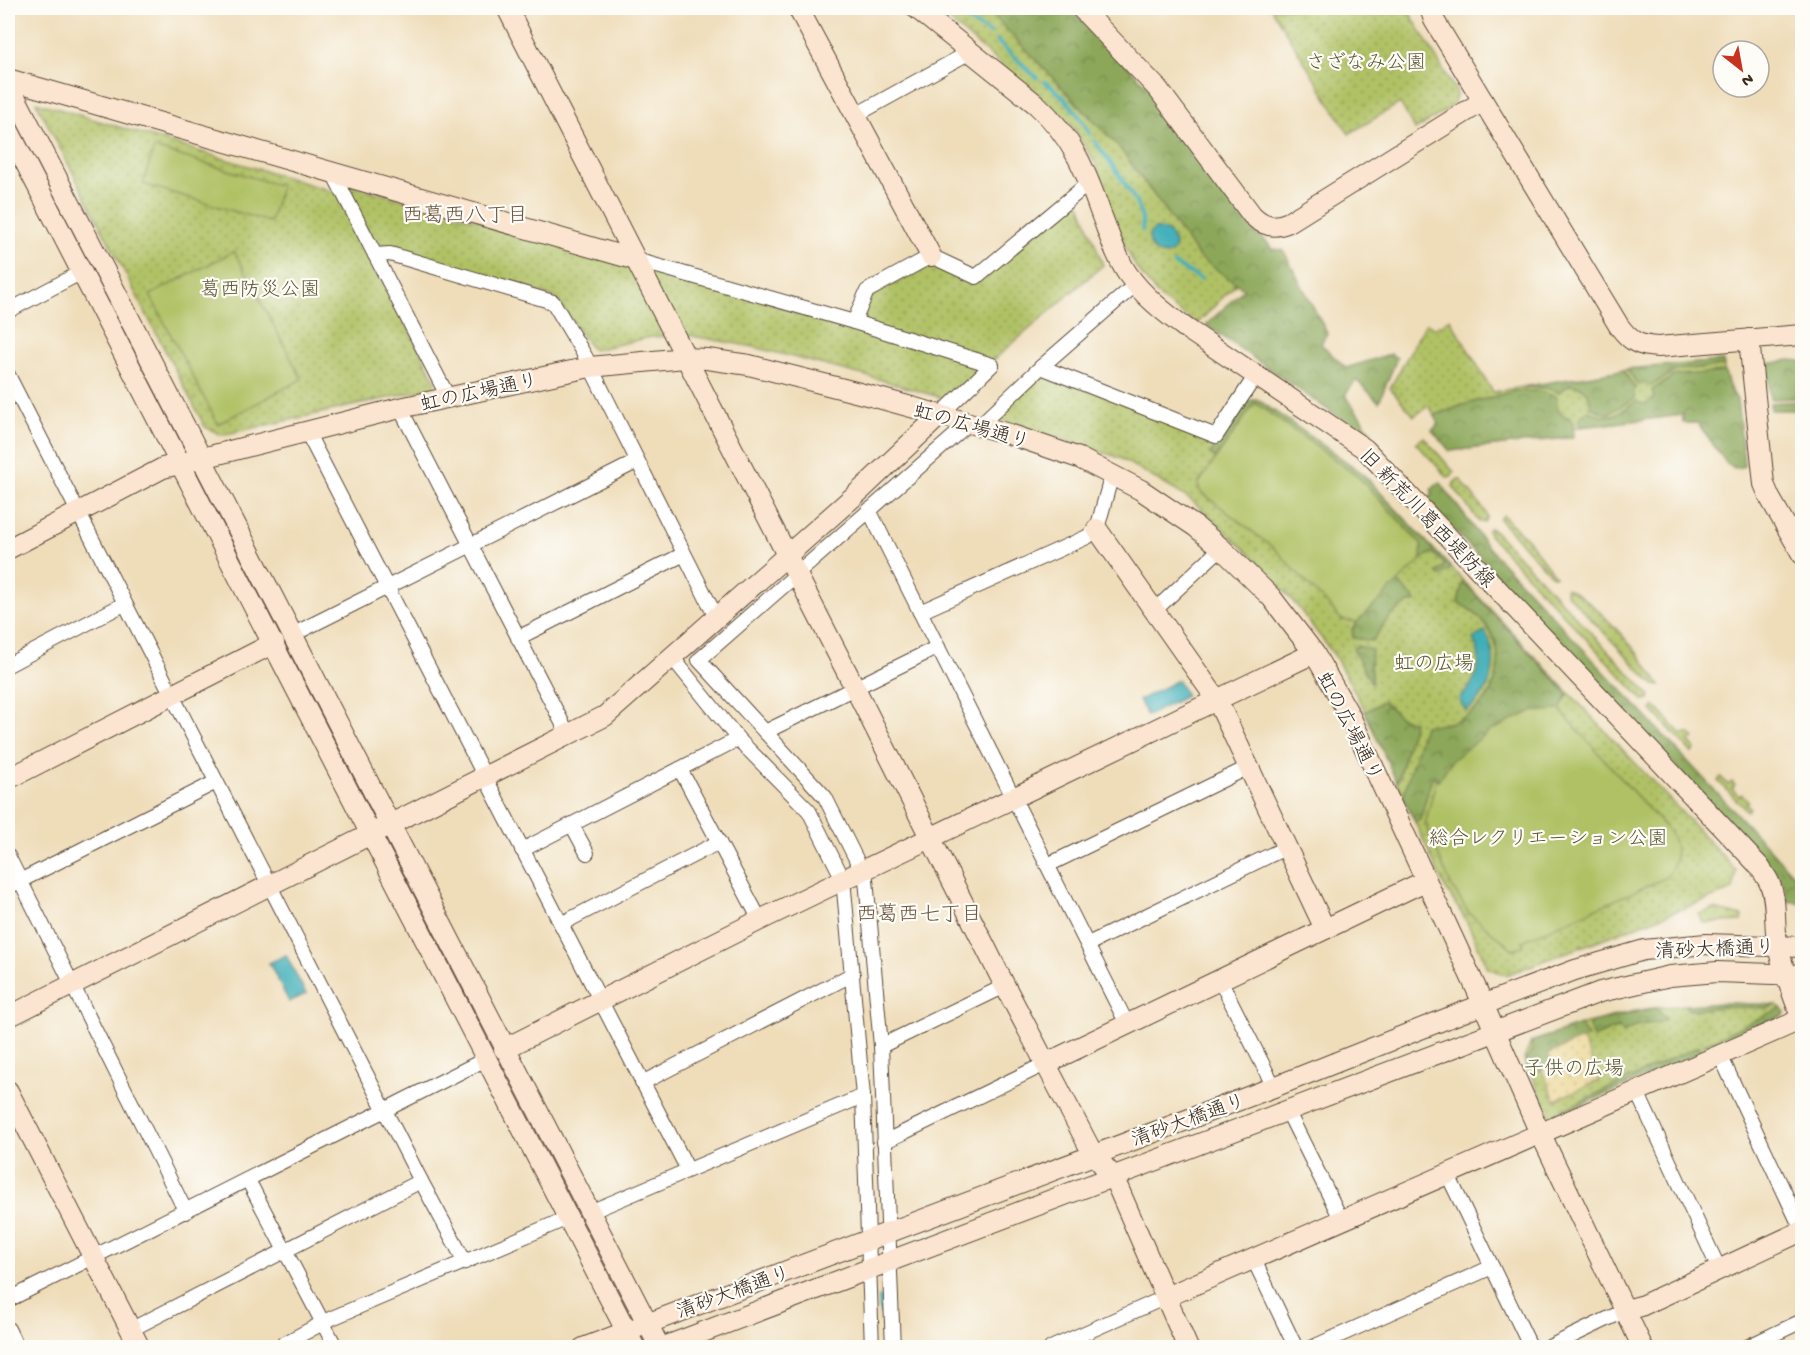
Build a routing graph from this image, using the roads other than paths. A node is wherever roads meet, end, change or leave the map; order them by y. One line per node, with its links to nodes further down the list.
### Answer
1 (507, 8): 15 (street)
2 (798, 8): 9 (street)
3 (916, 8): 6 (street, 旧 新荒川葛西堤防線)
4 (1081, 8): 8 (street)
5 (1430, 8): 8 (street)
6 (970, 52): 9 (street); 12 (street, 旧 新荒川葛西堤防線)
7 (8, 81): 11 (street); 32 (street)
8 (1483, 101): 21 (street)
9 (855, 116): 14 (street)
10 (8, 129): 16 (street)
11 (333, 173): 13 (street); 15 (street)
12 (1090, 182): 14 (street); 17 (street, 旧 新荒川葛西堤防線)
13 (375, 255): 23 (street); 27 (street)
14 (931, 256): 19 (street)
15 (636, 260): 19 (street); 22 (street)
16 (80, 273): 18 (street); 34 (street)
17 (1136, 284): 24 (street); 26 (street, 旧 新荒川葛西堤防線)
18 (8, 311)
19 (854, 321): 29 (street)
20 (1803, 335): 21 (street)
21 (1749, 339): 43 (street)
22 (685, 358): 23 (street, 虹の広場通り); 29 (street, 虹の広場通り); 44 (street)
23 (590, 367): 27 (street, 虹の広場通り); 33 (street)
24 (1041, 367): 26 (street); 30 (street)
25 (8, 375): 37 (street)
26 (1256, 375): 89 (street, 旧 新荒川葛西堤防線)
27 (448, 397): 28 (street, 虹の広場通り)
28 (399, 408): 31 (street, 虹の広場通り); 39 (street)
29 (939, 417): 30 (street, 虹の広場通り); 44 (street)
30 (973, 425): 35 (street, 虹の広場通り); 36 (street)
31 (307, 432): 32 (street, 虹の広場通り); 46 (street)
32 (201, 459): 34 (street, 虹の広場通り); 51 (street)
33 (636, 462): 39 (street); 42 (street)
34 (180, 463): 37 (street, 虹の広場通り); 53 (street)
35 (1112, 474): 38 (street); 40 (street, 虹の広場通り)
36 (869, 510): 45 (street); 49 (street)
37 (76, 512): 41 (street, 虹の広場通り); 47 (street)
38 (1097, 529): 48 (street); 49 (street)
39 (470, 546): 46 (street); 52 (street)
40 (1221, 548): 48 (street); 55 (street, 虹の広場通り)
41 (8, 549)
42 (684, 554): 50 (street); 52 (street)
43 (1803, 554)
44 (787, 555): 45 (street); 50 (street)
45 (797, 574): 58 (street); 61 (street)
46 (388, 587): 51 (street); 66 (street)
47 (124, 604): 57 (street); 59 (street)
48 (1154, 611): 60 (street)
49 (920, 612): 54 (street)
50 (716, 617): 56 (street)
51 (292, 635): 70 (street)
52 (518, 638): 62 (street)
53 (274, 643): 59 (street); 72 (street)
54 (938, 647): 58 (street); 69 (street)
55 (1314, 653): 60 (street); 82 (street, 虹の広場通り)
56 (672, 657): 62 (street); 63 (street)
57 (8, 665)
58 (855, 688): 61 (street); 73 (street)
59 (171, 695): 67 (street); 68 (street)
60 (1217, 700): 64 (street); 69 (street)
61 (765, 732): 80 (street)
62 (568, 734): 66 (street)
63 (738, 739): 65 (street); 81 (street)
64 (1249, 767): 75 (street); 79 (street)
65 (680, 769): 71 (street); 74 (street)
66 (484, 777): 70 (street); 76 (street)
67 (8, 779)
68 (216, 782): 83 (street); 84 (street)
69 (1014, 798): 73 (street); 79 (street)
70 (390, 825): 72 (street); 103 (street)
71 (572, 825): 76 (street); 77 (street)
72 (371, 834): 84 (street); 105 (street)
73 (930, 839): 80 (street); 95 (street)
74 (719, 842): 85 (street); 86 (street)
75 (1287, 847): 87 (street); 88 (street)
76 (522, 850): 86 (street)
77 (587, 853)
78 (8, 856): 83 (street)
79 (1048, 865): 88 (street)
80 (862, 872): 81 (street); 102 (street)
81 (843, 879): 85 (street); 91 (street)
82 (1425, 881): 87 (street); 97 (street, 虹の広場通り)
83 (14, 884): 94 (street)
84 (270, 886): 94 (street); 112 (street)
85 (760, 920): 96 (street)
86 (561, 924): 96 (street)
87 (1325, 929): 93 (street)
88 (1088, 944): 100 (street)
89 (1777, 946): 90 (street, 清砂大橋通り); 92 (street, 旧 新荒川葛西堤防線); 97 (street, 清砂大橋通り)
90 (1803, 946)
91 (853, 974): 107 (street); 111 (street)
92 (1794, 975): 99 (street, 旧 新荒川葛西堤防線); 101 (street, 清砂大橋通り)
93 (1220, 980): 100 (street); 108 (street)
94 (70, 984): 98 (street); 122 (street)
95 (1005, 987): 102 (street); 106 (street)
96 (600, 1000): 103 (street); 107 (street)
97 (1483, 1004): 101 (street, 虹の広場通り); 108 (street, 清砂大橋通り)
98 (8, 1017)
99 (1802, 1018): 104 (street)
100 (1127, 1024): 106 (street)
101 (1494, 1032): 113 (street, 清砂大橋通り); 114 (street, 虹の広場通り)
102 (881, 1046): 115 (street)
103 (504, 1049): 123 (street)
104 (1720, 1055): 110 (street); 126 (street)
105 (486, 1059): 112 (street); 124 (street)
106 (1045, 1064): 115 (street); 116 (street)
107 (642, 1083): 117 (street)
108 (1274, 1087): 116 (street, 清砂大橋通り)
109 (8, 1091): 131 (street)
110 (1637, 1092): 114 (street); 136 (street)
111 (863, 1096): 117 (street); 128 (street)
112 (385, 1110): 120 (street); 121 (street)
113 (1287, 1110): 119 (street, 清砂大橋通り); 125 (street)
114 (1541, 1134): 118 (street); 139 (street, 虹の広場通り)
115 (885, 1142): 127 (street)
116 (1093, 1154): 119 (street); 127 (street, 清砂大橋通り)
117 (688, 1170): 123 (street)
118 (1447, 1173): 125 (street); 134 (street)
119 (1113, 1176): 132 (street, 清砂大橋通り); 137 (street)
120 (248, 1180): 122 (street); 129 (street)
121 (421, 1181): 129 (street); 133 (street)
122 (186, 1212): 131 (street)
123 (590, 1212): 142 (street)
124 (568, 1218): 133 (street); 145 (street)
125 (1341, 1219): 130 (street)
126 (1803, 1230): 136 (street)
127 (889, 1232): 128 (street, 清砂大橋通り); 132 (street)
128 (868, 1241): 135 (street); 142 (street, 清砂大橋通り)
129 (285, 1251): 141 (street); 144 (street)
130 (1253, 1258): 137 (street); 155 (street)
131 (93, 1259): 138 (street); 144 (street)
132 (891, 1261): 135 (street, 清砂大橋通り); 153 (street)
133 (465, 1262): 141 (street)
134 (1492, 1267): 156 (street); 157 (street)
135 (869, 1269): 151 (street, 清砂大橋通り); 152 (street)
136 (1719, 1269): 139 (street)
137 (1166, 1297): 146 (street); 154 (street)
138 (8, 1300)
139 (1626, 1310): 158 (street); 159 (street, 虹の広場通り)
140 (1803, 1321): 160 (street)
141 (324, 1323): 148 (street); 149 (street)
142 (647, 1323): 145 (street, 清砂大橋通り); 151 (street)
143 (8, 1329): 147 (street)
144 (135, 1339)
145 (630, 1339): 150 (street, 清砂大橋通り)
146 (1059, 1346)
147 (17, 1347)
148 (276, 1347)
149 (336, 1347)
150 (583, 1347)
151 (661, 1347)
152 (872, 1347)
153 (893, 1347)
154 (1188, 1347)
155 (1296, 1347)
156 (1311, 1347)
157 (1531, 1347)
158 (1547, 1347)
159 (1643, 1347)
160 (1745, 1347)

